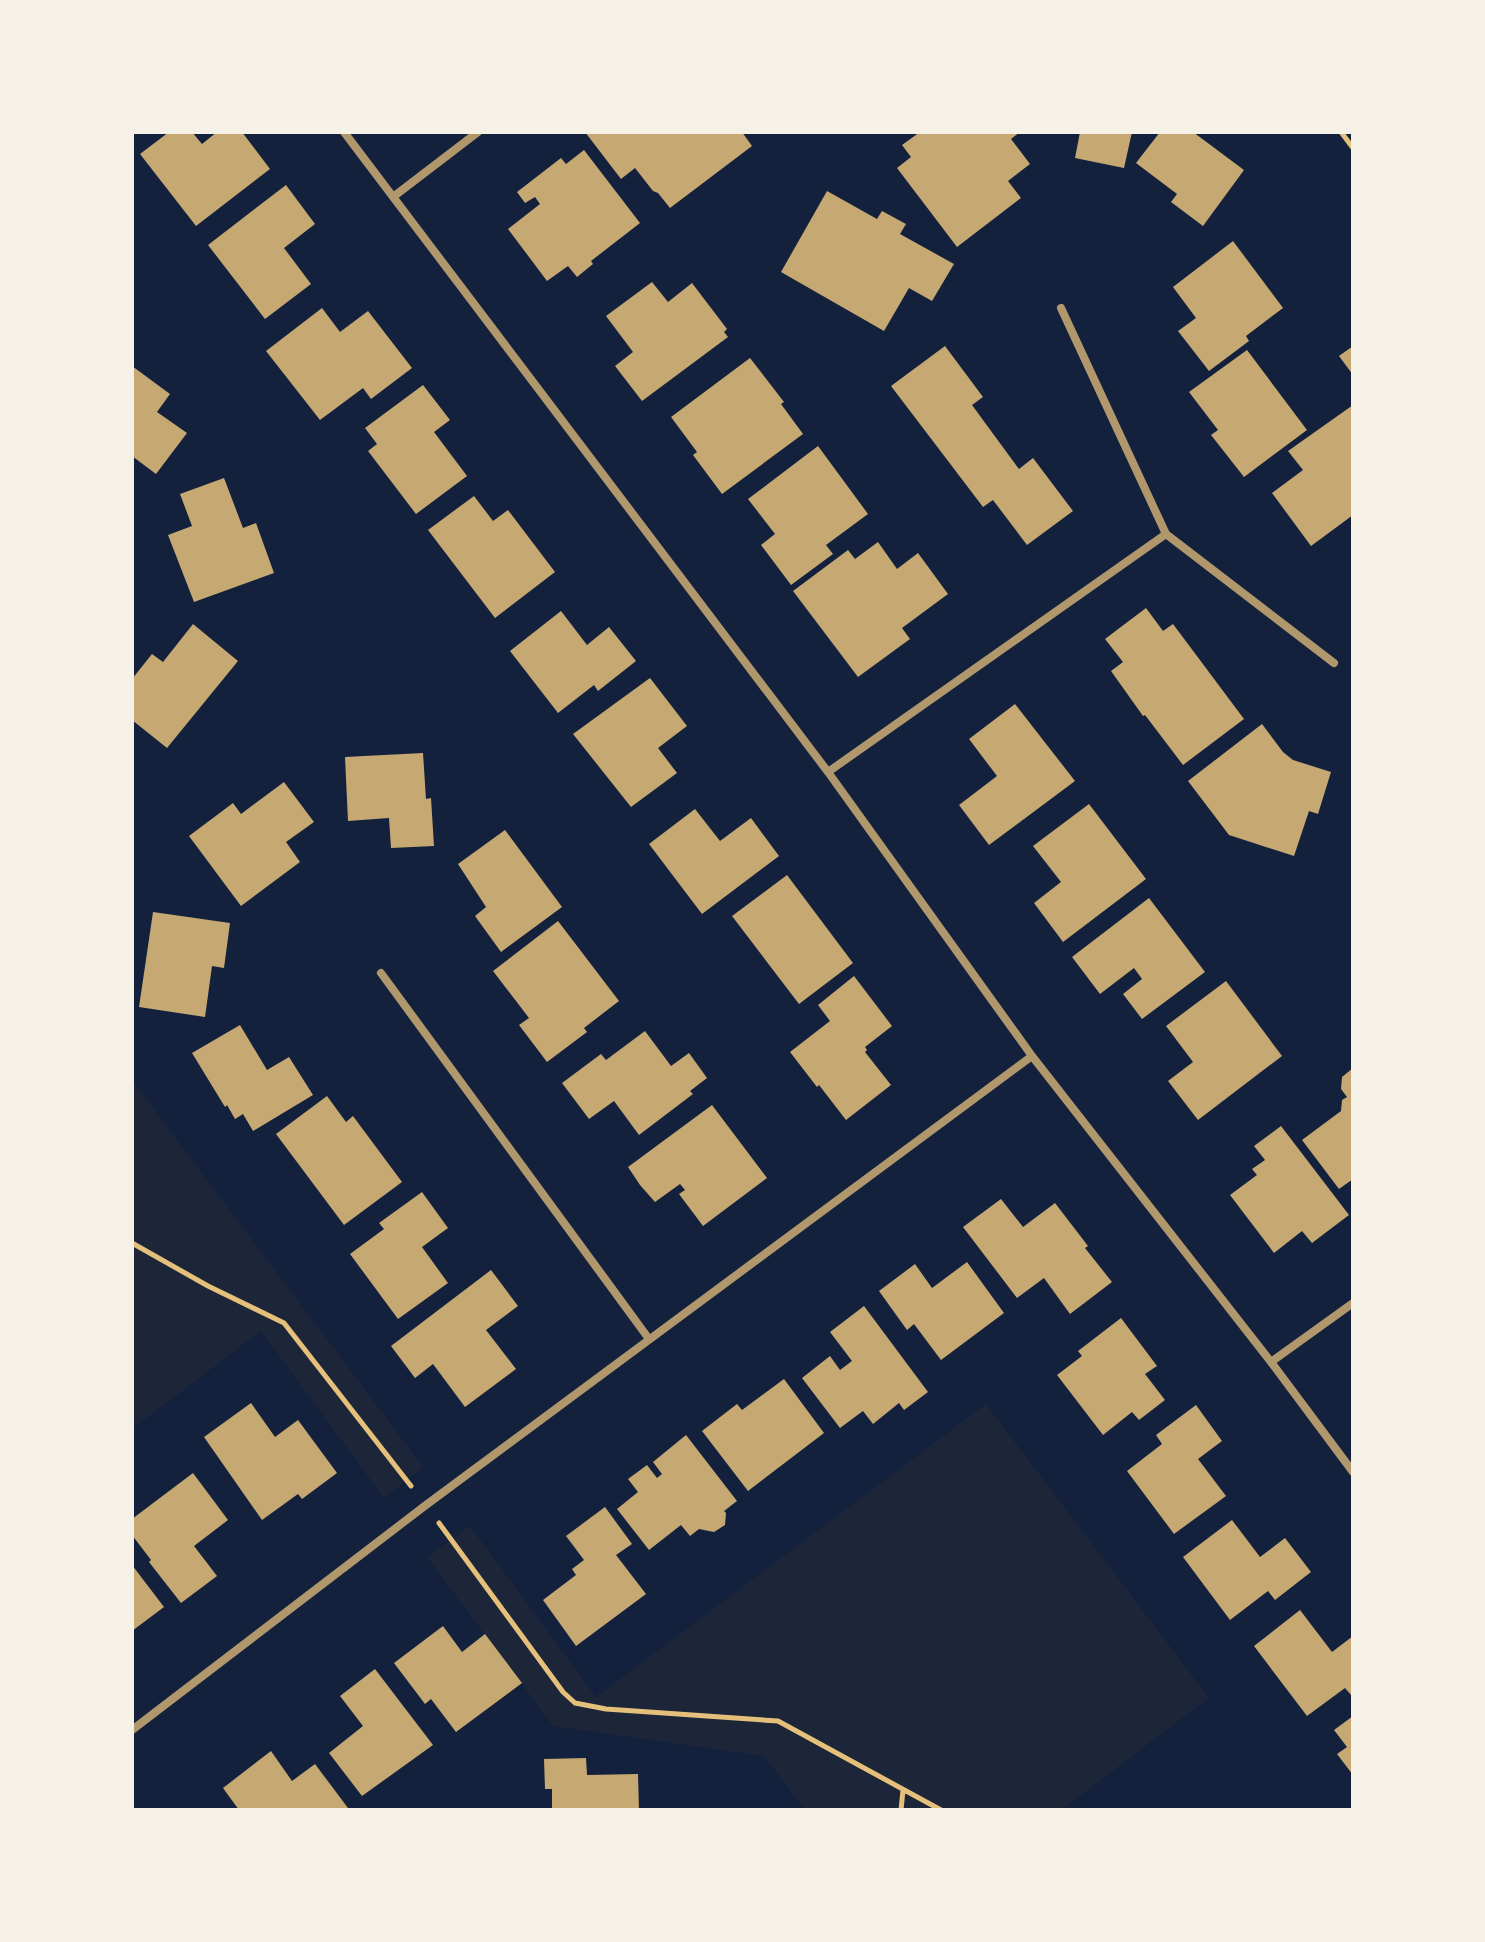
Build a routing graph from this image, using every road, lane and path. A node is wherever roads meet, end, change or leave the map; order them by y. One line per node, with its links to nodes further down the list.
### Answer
1 (344, 132): 5 (street)
2 (478, 132): 5 (street)
3 (1341, 132): 4 (path)
4 (1353, 148)
5 (393, 197): 9 (street)
6 (1061, 308): 7 (street)
7 (1166, 534): 8 (street); 9 (street)
8 (1334, 663)
9 (828, 772): 11 (street)
10 (381, 973): 14 (street)
11 (1032, 1056): 14 (street); 15 (street)
12 (132, 1243): 17 (path)
13 (1353, 1303): 15 (street)
14 (649, 1339): 17 (street)
15 (1271, 1362): 16 (street)
16 (1353, 1472)
17 (426, 1505): 18 (street); 19 (path)
18 (132, 1730)
19 (903, 1790): 20 (path); 21 (path)
20 (901, 1810)
21 (941, 1810)

